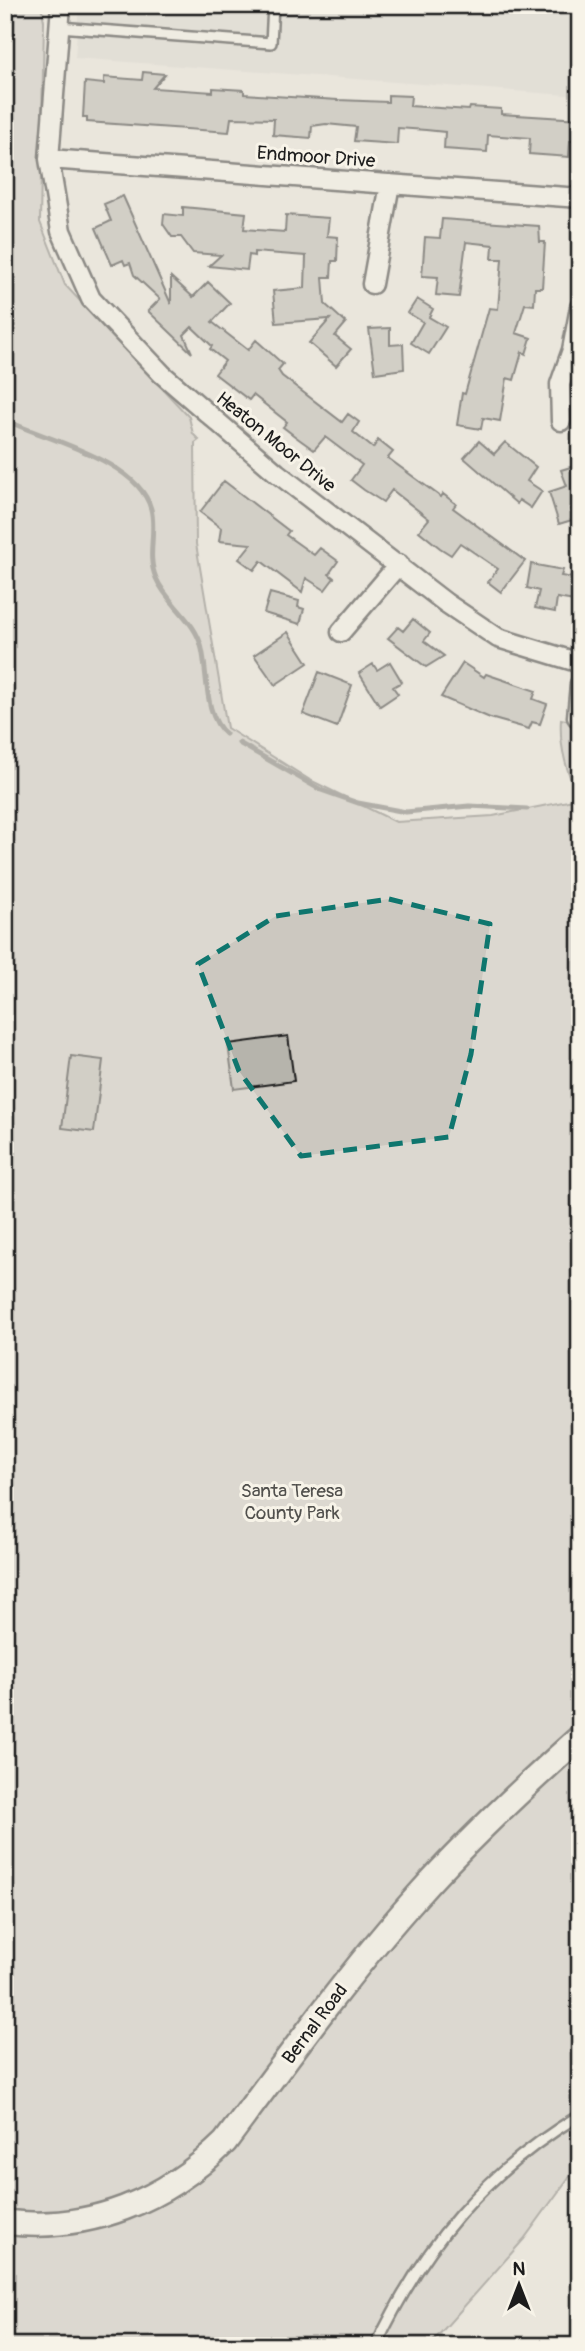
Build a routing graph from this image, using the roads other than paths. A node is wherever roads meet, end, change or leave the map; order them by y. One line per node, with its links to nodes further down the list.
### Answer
1 (61, 5): 3 (street, Heaton Moor Drive)
2 (274, 5): 3 (lane)
3 (59, 27): 4 (street, Heaton Moor Drive)
4 (49, 159): 5 (street, Endmoor Drive); 10 (street, Heaton Moor Drive)
5 (390, 184): 6 (street, Endmoor Drive); 7 (street)
6 (580, 198)
7 (372, 284)
8 (580, 307): 9 (street)
9 (561, 421)
10 (399, 564): 11 (street); 12 (street, Heaton Moor Drive)
11 (341, 632)
12 (580, 663)
13 (580, 684): 14 (street)
14 (577, 717): 15 (lane)
15 (580, 737)
16 (580, 1737): 18 (street, Bernal Road)
17 (580, 2115): 19 (lane)
18 (5, 2222)
19 (376, 2346)

